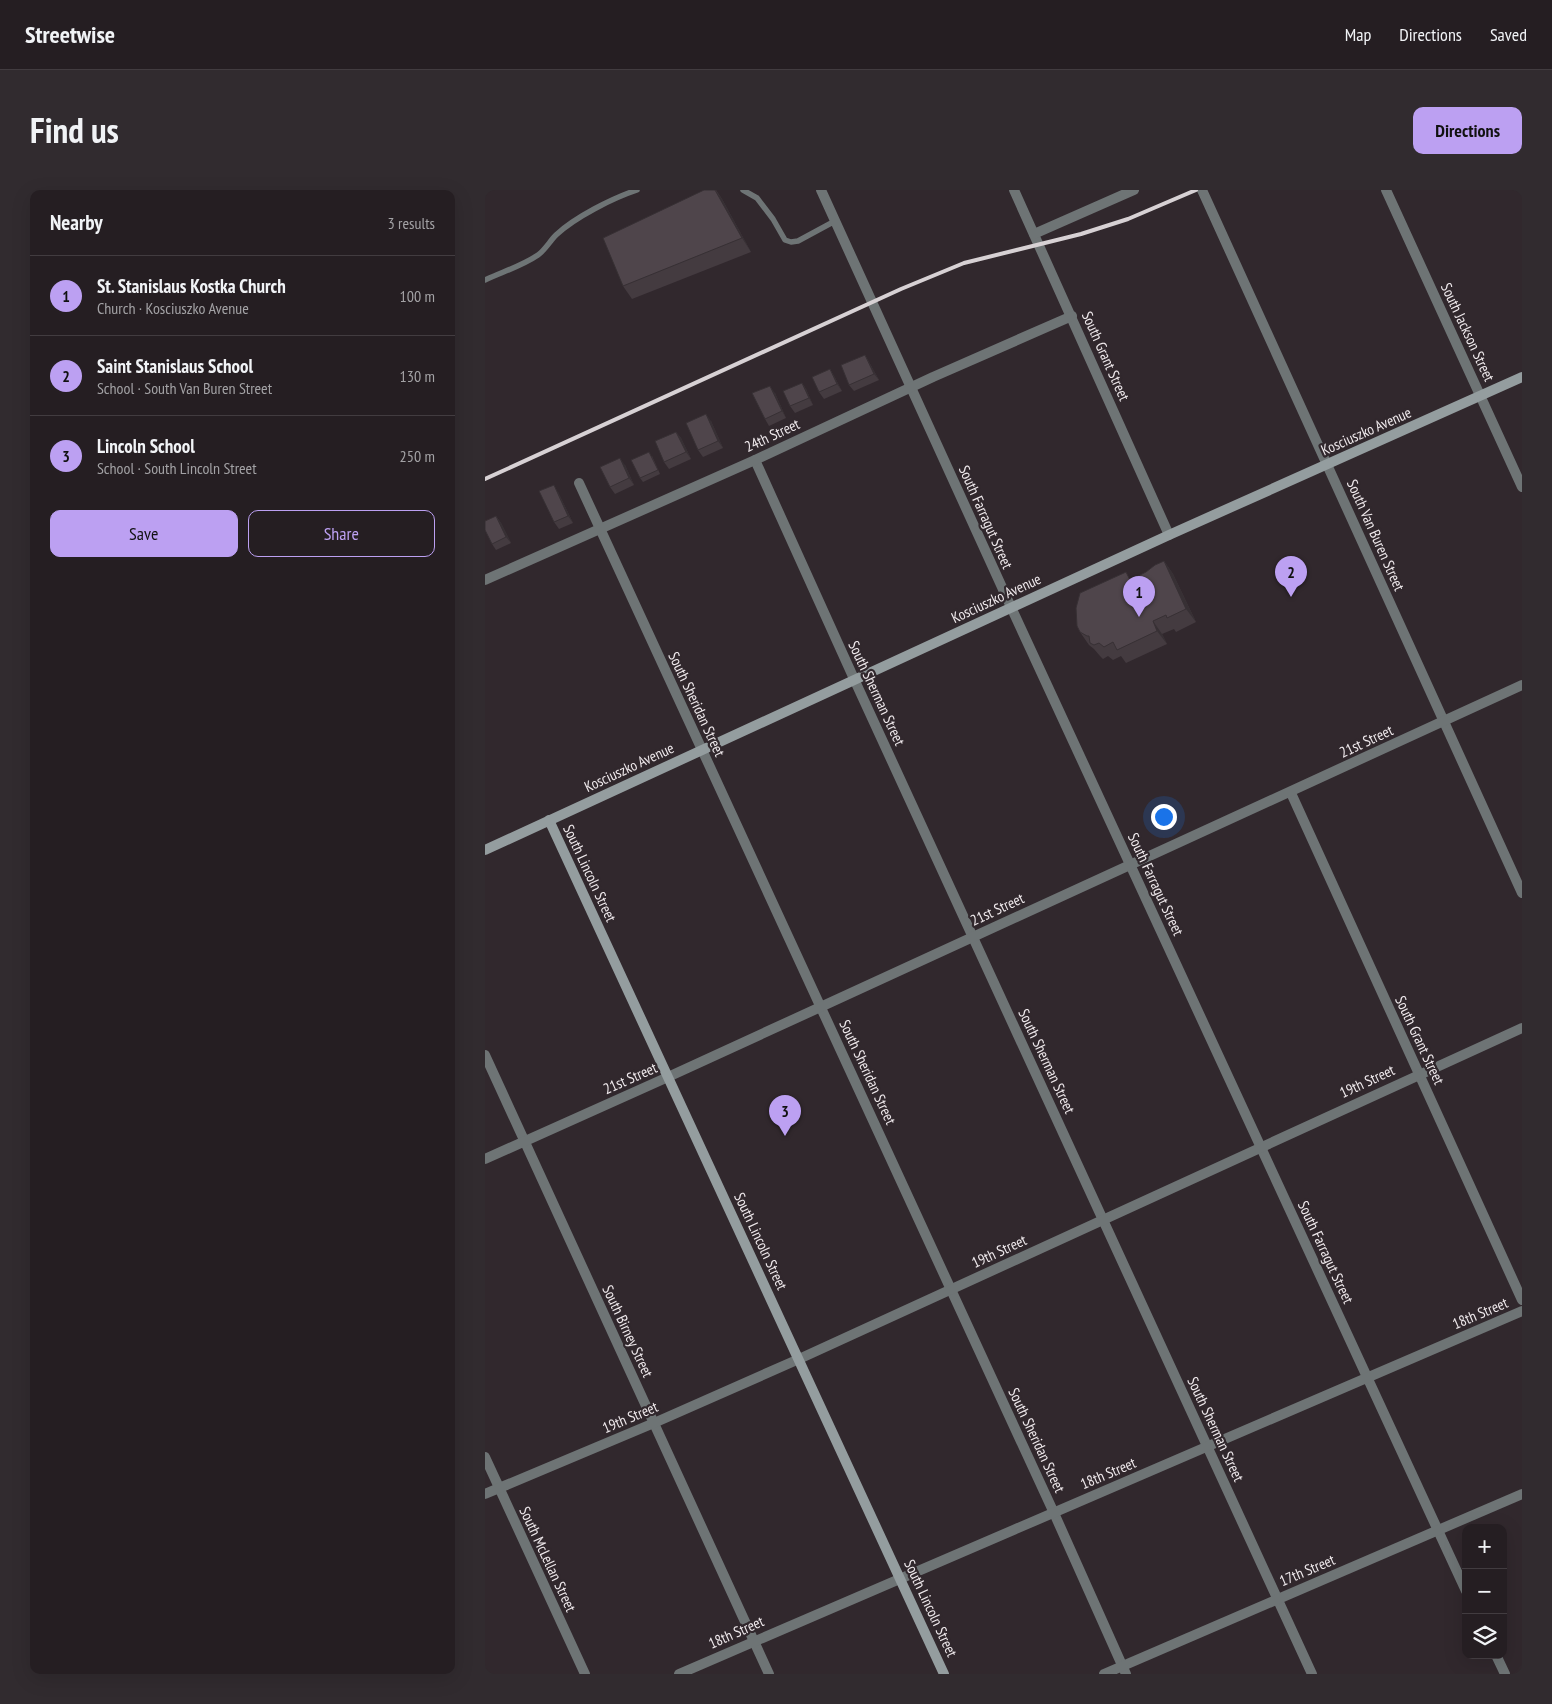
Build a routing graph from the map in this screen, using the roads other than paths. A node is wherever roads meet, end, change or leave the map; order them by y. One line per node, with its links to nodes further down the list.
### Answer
1 (637, 190): 10 (lane)
2 (743, 190): 8 (lane)
3 (821, 190): 8 (street, South Farragut Street)
4 (1014, 190): 9 (street, South Grant Street)
5 (1134, 190): 9 (street)
6 (1203, 190): 16 (street, South Van Buren Street)
7 (1386, 190): 14 (street, South Jackson Street)
8 (835, 221): 13 (street, South Farragut Street)
9 (1034, 234): 11 (street, South Grant Street)
10 (485, 280)
11 (1072, 316): 13 (street, 24th Street); 20 (street, South Grant Street)
12 (1522, 377): 14 (main road, Kosciuszko Avenue)
13 (911, 387): 15 (street, 24th Street); 22 (street, South Farragut Street)
14 (1481, 396): 16 (main road, Kosciuszko Avenue); 18 (street, South Jackson Street)
15 (755, 460): 19 (street, 24th Street); 23 (street, South Sherman Street)
16 (1328, 464): 20 (main road, Kosciuszko Avenue); 25 (street, South Van Buren Street)
17 (579, 483): 19 (street, South Sheridan Street)
18 (1522, 487)
19 (600, 528): 21 (street, 24th Street); 26 (street, South Sheridan Street)
20 (1169, 535): 22 (main road, Kosciuszko Avenue)
21 (485, 580)
22 (1011, 607): 23 (main road, Kosciuszko Avenue); 30 (street, South Farragut Street)
23 (855, 681): 26 (main road, Kosciuszko Avenue); 32 (street, South Sherman Street)
24 (1522, 685): 25 (street, 21st Street)
25 (1444, 721): 27 (street, 21st Street); 31 (street, South Van Buren Street)
26 (702, 750): 28 (main road, Kosciuszko Avenue); 33 (street, South Sheridan Street)
27 (1291, 793): 30 (street, 21st Street); 36 (street, South Grant Street)
28 (549, 820): 29 (main road, Kosciuszko Avenue); 37 (main road, South Lincoln Street)
29 (485, 850)
30 (1130, 865): 32 (street, 21st Street); 39 (street, South Farragut Street)
31 (1522, 893)
32 (973, 937): 33 (street, 21st Street); 41 (street, South Sherman Street)
33 (821, 1007): 37 (street, 21st Street); 42 (street, South Sheridan Street)
34 (1522, 1028): 36 (street, 19th Street)
35 (485, 1055): 38 (street, South Birney Street)
36 (1419, 1074): 39 (street, 19th Street); 43 (street, South Grant Street)
37 (668, 1077): 38 (street, 21st Street); 45 (main road, South Lincoln Street)
38 (524, 1142): 40 (street, 21st Street); 47 (street, South Birney Street)
39 (1261, 1146): 41 (street, 19th Street); 46 (street, South Farragut Street)
40 (485, 1159)
41 (1103, 1219): 42 (street, 19th Street); 48 (street, South Sherman Street)
42 (950, 1289): 45 (street, 19th Street); 53 (street, South Sheridan Street)
43 (1522, 1300)
44 (1522, 1311): 46 (street, 18th Street)
45 (799, 1359): 47 (street, 19th Street); 55 (main road, South Lincoln Street)
46 (1367, 1378): 48 (street, 18th Street); 54 (street, South Farragut Street)
47 (654, 1423): 50 (street, 19th Street); 58 (street, South Birney Street)
48 (1207, 1447): 53 (street, 18th Street); 57 (street, South Sherman Street)
49 (485, 1457): 50 (street, South McLellan Street)
50 (499, 1488): 51 (street, 19th Street); 61 (street, South McLellan Street)
51 (485, 1494)
52 (1522, 1494): 54 (street, 17th Street)
53 (1054, 1513): 55 (street, 18th Street); 60 (street, South Sheridan Street)
54 (1438, 1530): 56 (street, South Farragut Street); 57 (street, 17th Street)
55 (901, 1579): 58 (street, 18th Street); 64 (main road, South Lincoln Street)
56 (1462, 1582)
57 (1277, 1599): 60 (street, 17th Street); 66 (street, South Sherman Street)
58 (753, 1641): 62 (street, 18th Street); 63 (street, South Birney Street)
59 (1498, 1659): 67 (street)
60 (1124, 1670): 65 (street, 17th Street)
61 (585, 1674)
62 (679, 1674)
63 (769, 1674)
64 (944, 1674)
65 (1104, 1674)
66 (1312, 1674)
67 (1505, 1674)

